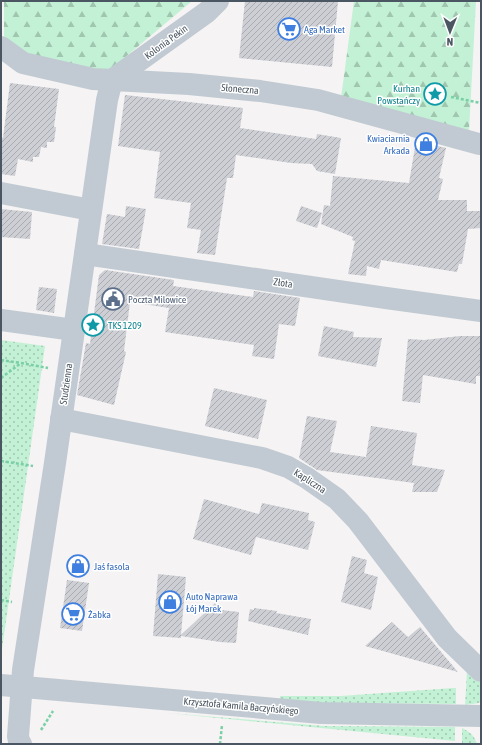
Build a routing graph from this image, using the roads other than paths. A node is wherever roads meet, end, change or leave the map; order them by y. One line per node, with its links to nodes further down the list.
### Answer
1 (218, 1): 3 (street, Kolonia Pekin)
2 (1, 47): 3 (street, Słoneczna)
3 (112, 80): 4 (street, Słoneczna); 6 (street, Studzienna)
4 (480, 139)
5 (1, 192): 6 (street)
6 (91, 210): 7 (street, Studzienna)
7 (85, 254): 8 (street, Złota); 10 (street, Studzienna)
8 (481, 311)
9 (1, 320): 10 (street)
10 (74, 330): 11 (street, Studzienna)
11 (61, 419): 12 (street, Kapliczna); 13 (street, Studzienna)
12 (481, 671)
13 (11, 686): 14 (street, Krzysztofa Kamila Baczyńskiego); 15 (street, Studzienna)
14 (481, 716)
15 (21, 744)

